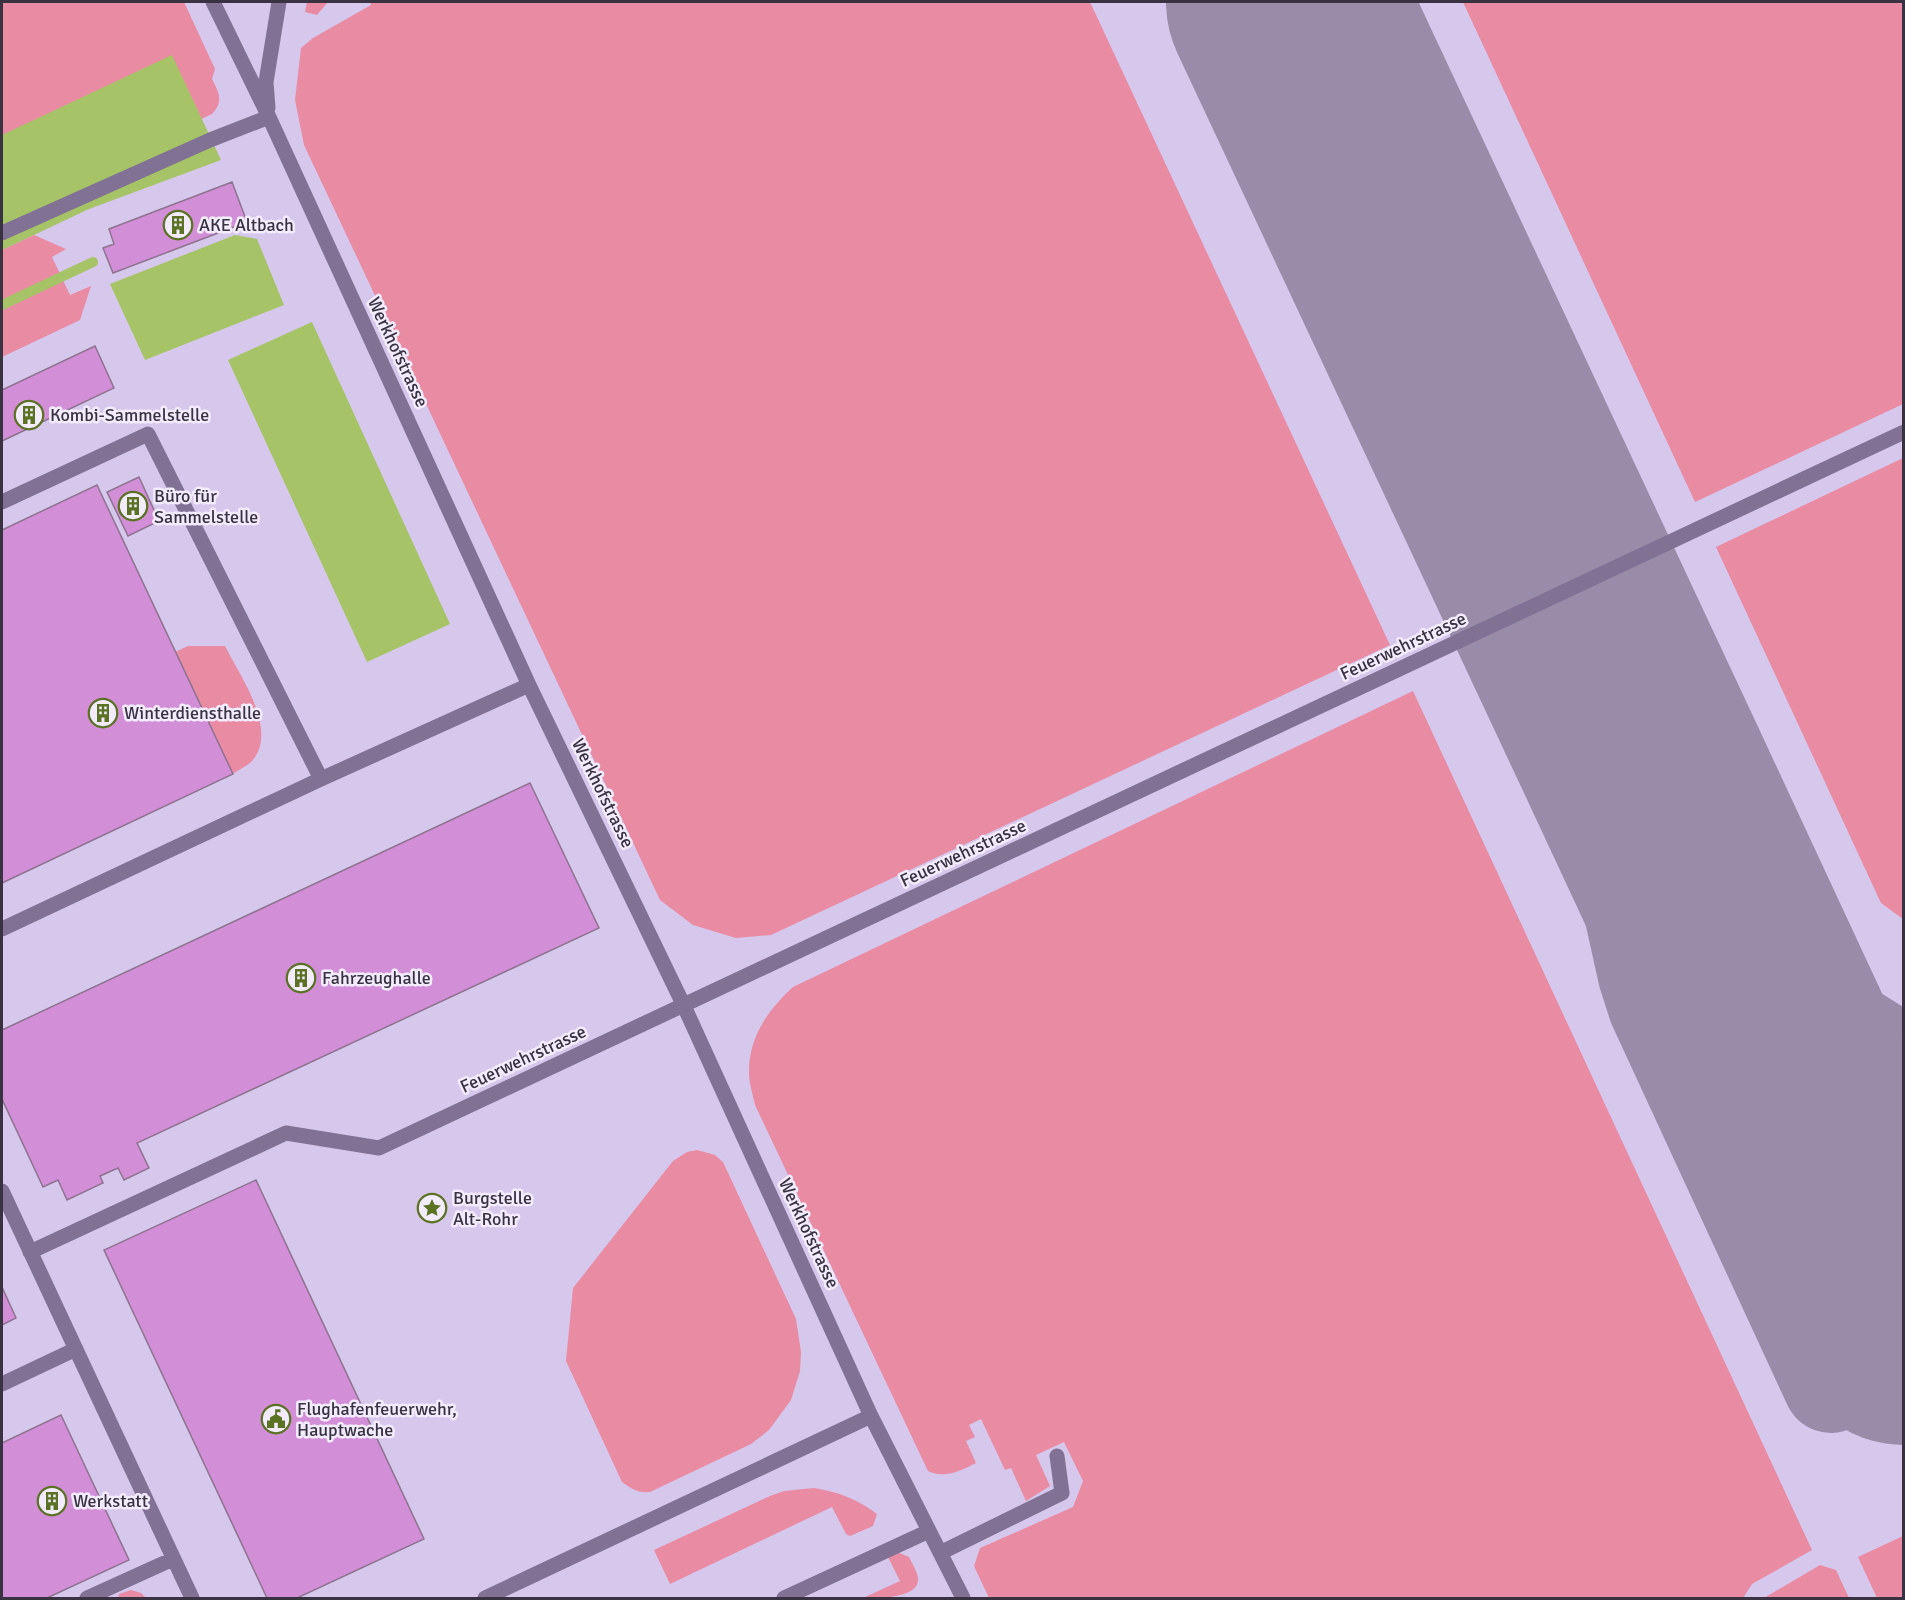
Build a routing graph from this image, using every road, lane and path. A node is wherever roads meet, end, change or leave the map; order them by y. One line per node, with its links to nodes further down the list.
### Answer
1 (213, 2): 3 (lane, Werkhofstrasse)
2 (279, 2): 3 (lane)
3 (269, 117): 4 (lane); 7 (lane, Werkhofstrasse)
4 (2, 233)
5 (1904, 432): 10 (lane, Feuerwehrstrasse)
6 (2, 502): 8 (lane)
7 (529, 685): 8 (lane); 10 (lane, Werkhofstrasse)
8 (321, 779): 9 (lane)
9 (2, 929)
10 (684, 1006): 12 (lane, Feuerwehrstrasse); 15 (lane, Werkhofstrasse)
11 (2, 1191): 12 (lane)
12 (30, 1252): 13 (lane)
13 (76, 1349): 14 (lane); 19 (lane)
14 (2, 1384)
15 (871, 1416): 17 (lane, Werkhofstrasse); 23 (lane)
16 (1057, 1455): 18 (lane)
17 (929, 1532): 18 (lane, Werkhofstrasse); 24 (lane)
18 (940, 1553): 20 (lane, Werkhofstrasse)
19 (173, 1559): 21 (lane); 22 (lane)
20 (961, 1598)
21 (87, 1599)
22 (192, 1599)
23 (485, 1599)
24 (784, 1599)

